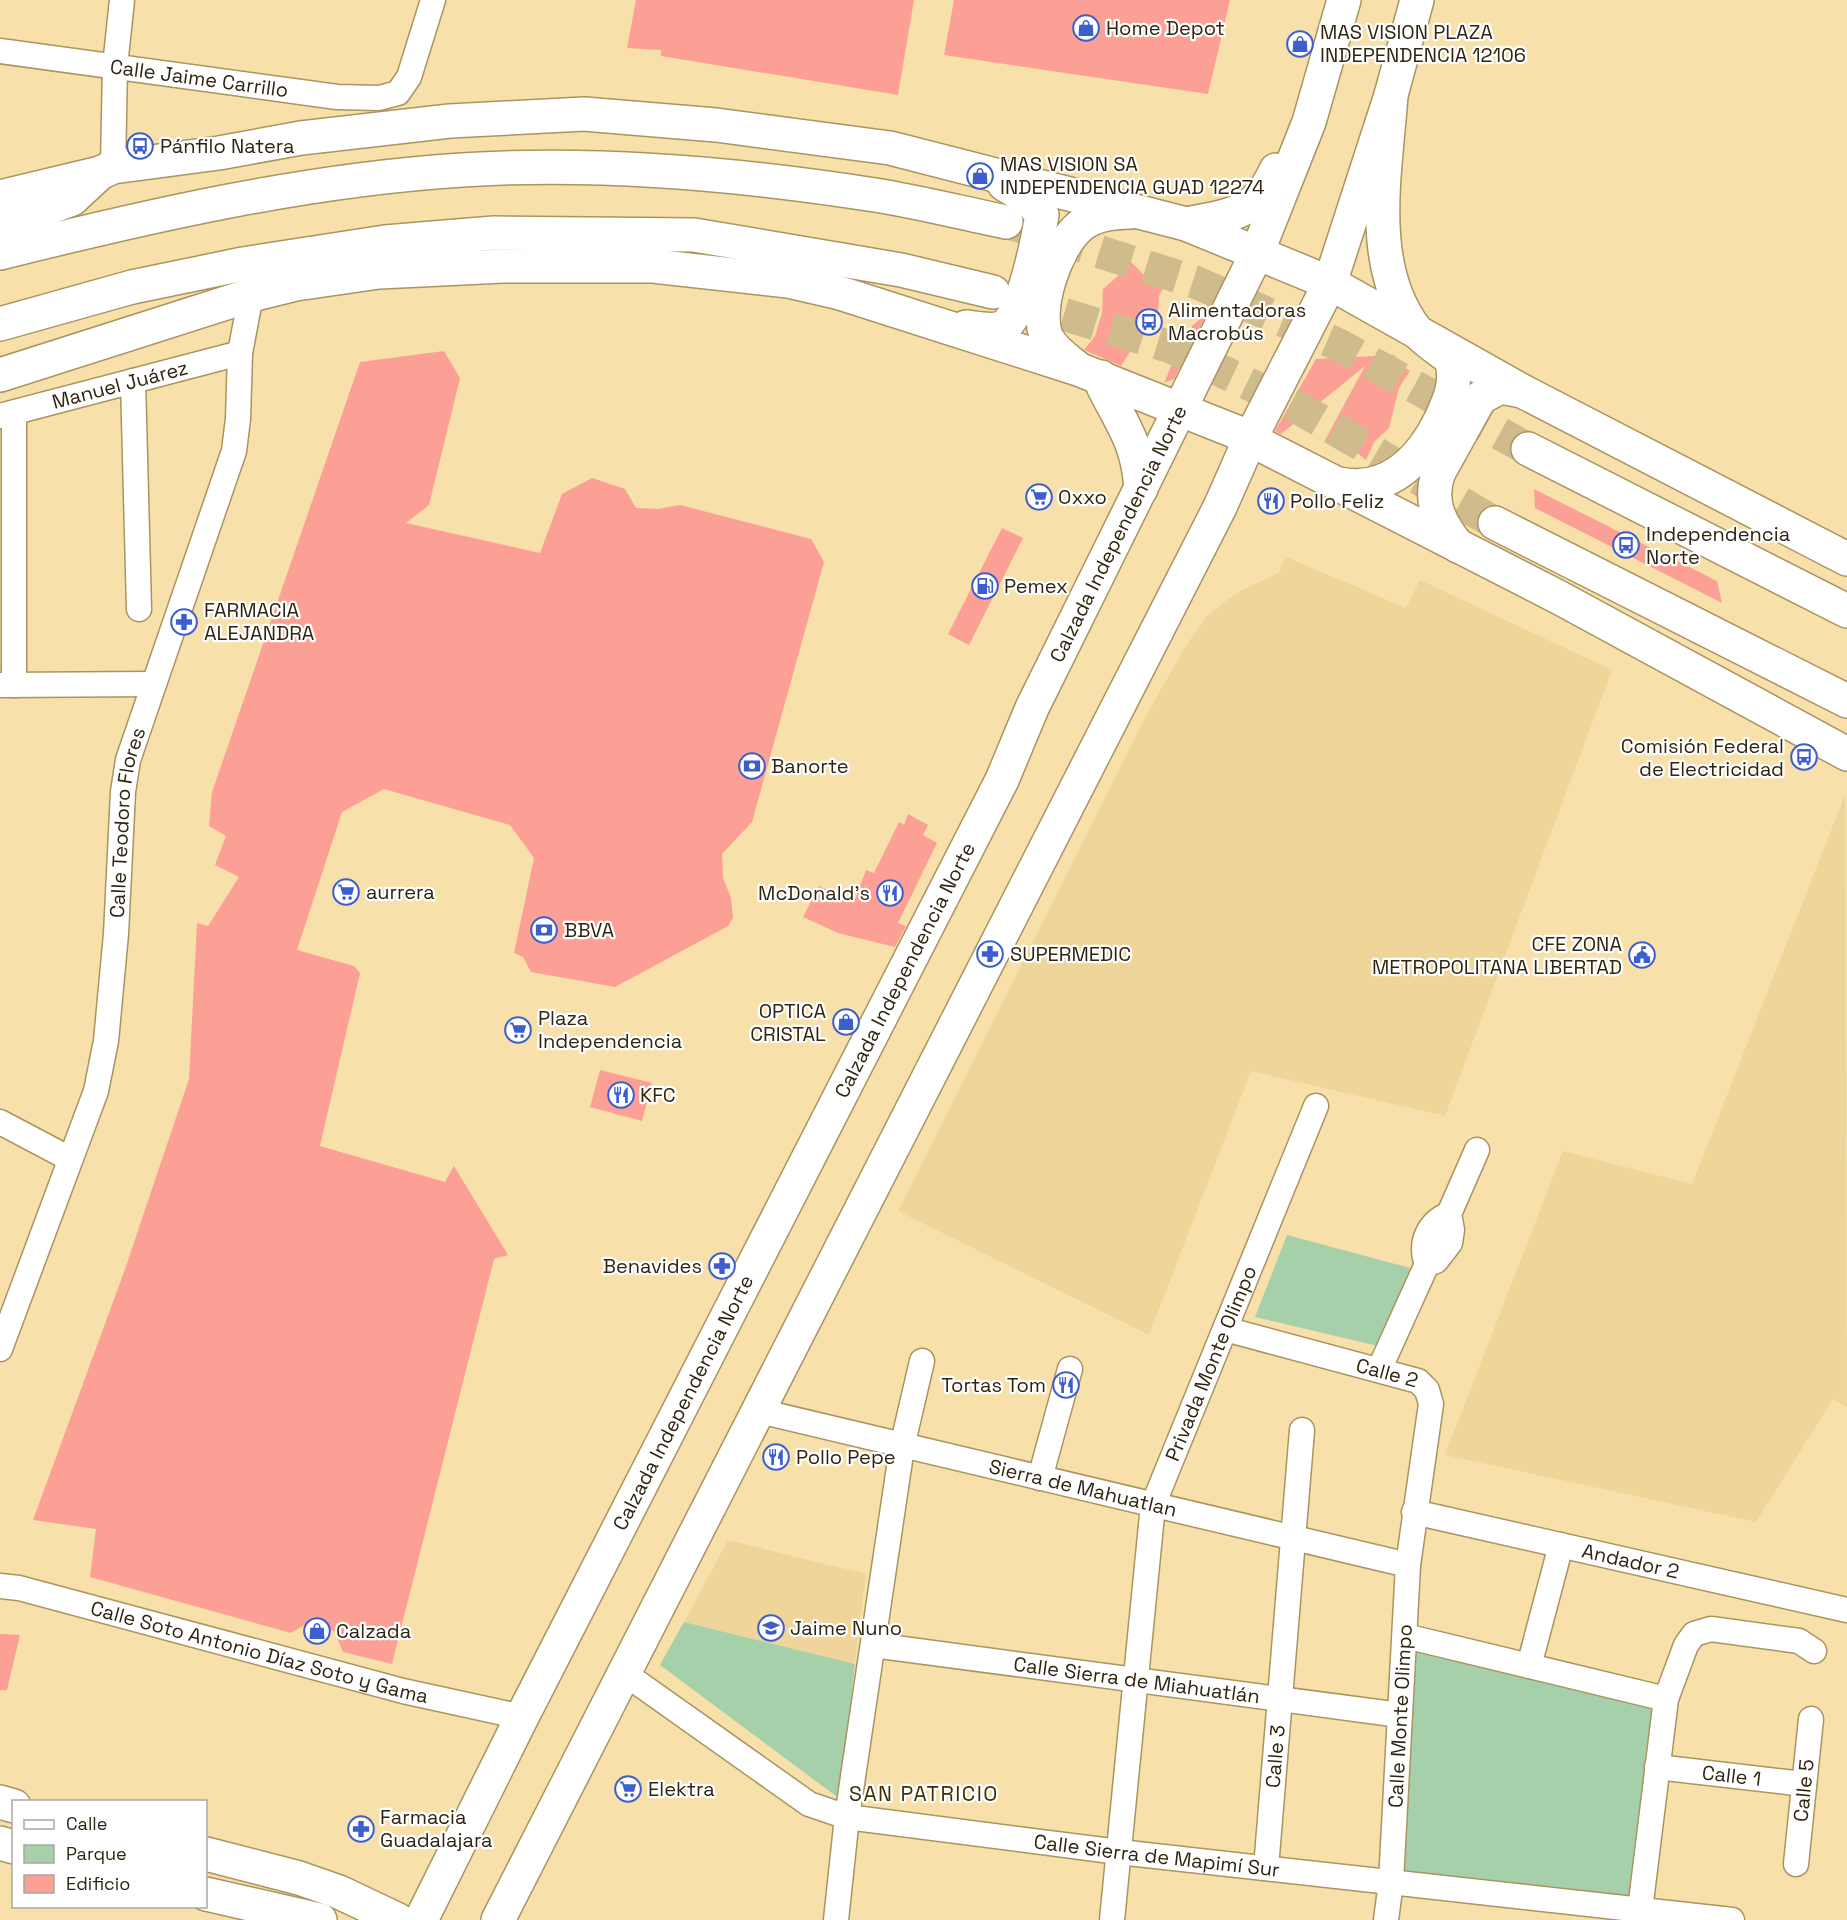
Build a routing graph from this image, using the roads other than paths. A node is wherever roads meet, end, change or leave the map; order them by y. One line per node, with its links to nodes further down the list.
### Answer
1 (122, 0): 6 (street)
2 (433, 0): 6 (street, Calle Jaime Carrillo)
3 (1344, 0): 8 (main road, Calzada Independencia Norte)
4 (1417, 0): 7 (main road)
5 (0, 51): 6 (street, Calle Jaime Carrillo)
6 (115, 66): 9 (street)
7 (1391, 95): 18 (main road); 23 (main road)
8 (1309, 122): 14 (main road); 17 (main road, Calzada Independencia Norte)
9 (106, 170): 10 (main road); 11 (main road); 15 (main road)
10 (982, 173): 12 (main road); 21 (main road)
11 (0, 197)
12 (1142, 212): 14 (main road); 25 (main road)
13 (1006, 222): 16 (main road)
14 (1186, 224): 17 (main road)
15 (0, 226)
16 (0, 253)
17 (1257, 253): 18 (main road); 29 (main road, Calzada Independencia Norte)
18 (1329, 283): 23 (main road); 31 (main road)
19 (993, 292): 22 (main road)
20 (251, 295): 21 (main road); 24 (street, Calle Teodoro Flores); 26 (main road)
21 (931, 323): 25 (main road)
22 (0, 324)
23 (1416, 332): 28 (main road); 33 (main road)
24 (240, 353): 27 (street, Manuel Juárez); 40 (street, Calle Teodoro Flores)
25 (1090, 373): 29 (main road); 34 (main road)
26 (0, 375)
27 (133, 381): 30 (street, Manuel Juárez); 38 (street)
28 (1522, 391): 36 (main road); 37 (main road)
29 (1181, 410): 31 (main road); 34 (main road, Calzada Independencia Norte)
30 (7, 415): 41 (street)
31 (1250, 439): 33 (main road); 53 (main road)
32 (1528, 449): 39 (main road)
33 (1333, 482): 36 (main road)
34 (1141, 489): 73 (main road, Calzada Independencia Norte)
35 (1495, 523): 42 (main road)
36 (1458, 546): 43 (main road)
37 (1847, 559)
38 (139, 609)
39 (1847, 611)
40 (154, 684): 41 (street); 47 (street, Calle Teodoro Flores)
41 (7, 685)
42 (1847, 701)
43 (1847, 754)
44 (1316, 1106): 48 (street, Privada Monte Olimpo)
45 (0, 1122): 47 (street)
46 (1477, 1150): 52 (street)
47 (70, 1159): 49 (street, Calle Teodoro Flores)
48 (1225, 1329): 52 (street, Calle 2); 57 (street, Privada Monte Olimpo)
49 (0, 1348)
50 (922, 1361): 55 (street)
51 (1070, 1369): 56 (street)
52 (1379, 1370): 58 (street, Calle 2)
53 (759, 1411): 55 (street, Sierra de Mahuatlan); 68 (main road)
54 (1302, 1430): 59 (street, Calle 3)
55 (902, 1447): 56 (street, Sierra de Mahuatlan); 65 (street)
56 (1040, 1478): 57 (street, Sierra de Mahuatlan)
57 (1153, 1505): 59 (street, Sierra de Mahuatlan); 69 (street)
58 (1414, 1512): 60 (street, Andador 2); 61 (street, Calle Monte Olimpo)
59 (1294, 1536): 61 (street, Sierra de Mahuatlan); 71 (street, Calle 3)
60 (1561, 1545): 63 (street, Andador 2); 67 (street)
61 (1408, 1565): 64 (street, Calle Monte Olimpo)
62 (0, 1586): 73 (street, Calle Soto Antonio Díaz Soto y Gama)
63 (1847, 1610)
64 (1405, 1636): 67 (street); 72 (street, Calle Monte Olimpo)
65 (873, 1646): 69 (street, Calle Sierra de Miahuatlán); 77 (street)
66 (1814, 1651): 70 (street)
67 (1529, 1666): 70 (street)
68 (624, 1673): 77 (street, Calle Sierra de Mapimí Sur); 88 (main road)
69 (1136, 1680): 71 (street, Calle Sierra de Miahuatlán); 78 (street)
70 (1666, 1699): 75 (street)
71 (1280, 1700): 72 (street, Calle Sierra de Miahuatlán); 81 (street, Calle 3)
72 (1400, 1715): 82 (street, Calle Monte Olimpo)
73 (522, 1717): 87 (main road, Calzada Independencia Norte)
74 (1811, 1719): 76 (street, Calle 5)
75 (1657, 1767): 76 (street, Calle 1); 84 (street)
76 (1804, 1784): 80 (street, Calle 5)
77 (847, 1817): 78 (street, Calle Sierra de Mapimí Sur); 89 (street)
78 (1119, 1852): 81 (street, Calle Sierra de Mapimí Sur); 90 (street)
79 (207, 1854): 86 (main road)
80 (1796, 1864)
81 (1266, 1868): 82 (street, Calle Sierra de Mapimí Sur)
82 (1391, 1882): 84 (street, Calle Sierra de Mapimí Sur); 91 (street, Calle Monte Olimpo)
83 (207, 1894): 85 (main road)
84 (1640, 1910): 92 (street, Calle Sierra de Mapimí Sur)
85 (320, 1920)
86 (398, 1920)
87 (421, 1920)
88 (498, 1920)
89 (836, 1920)
90 (1112, 1920)
91 (1386, 1920)
92 (1732, 1920)

